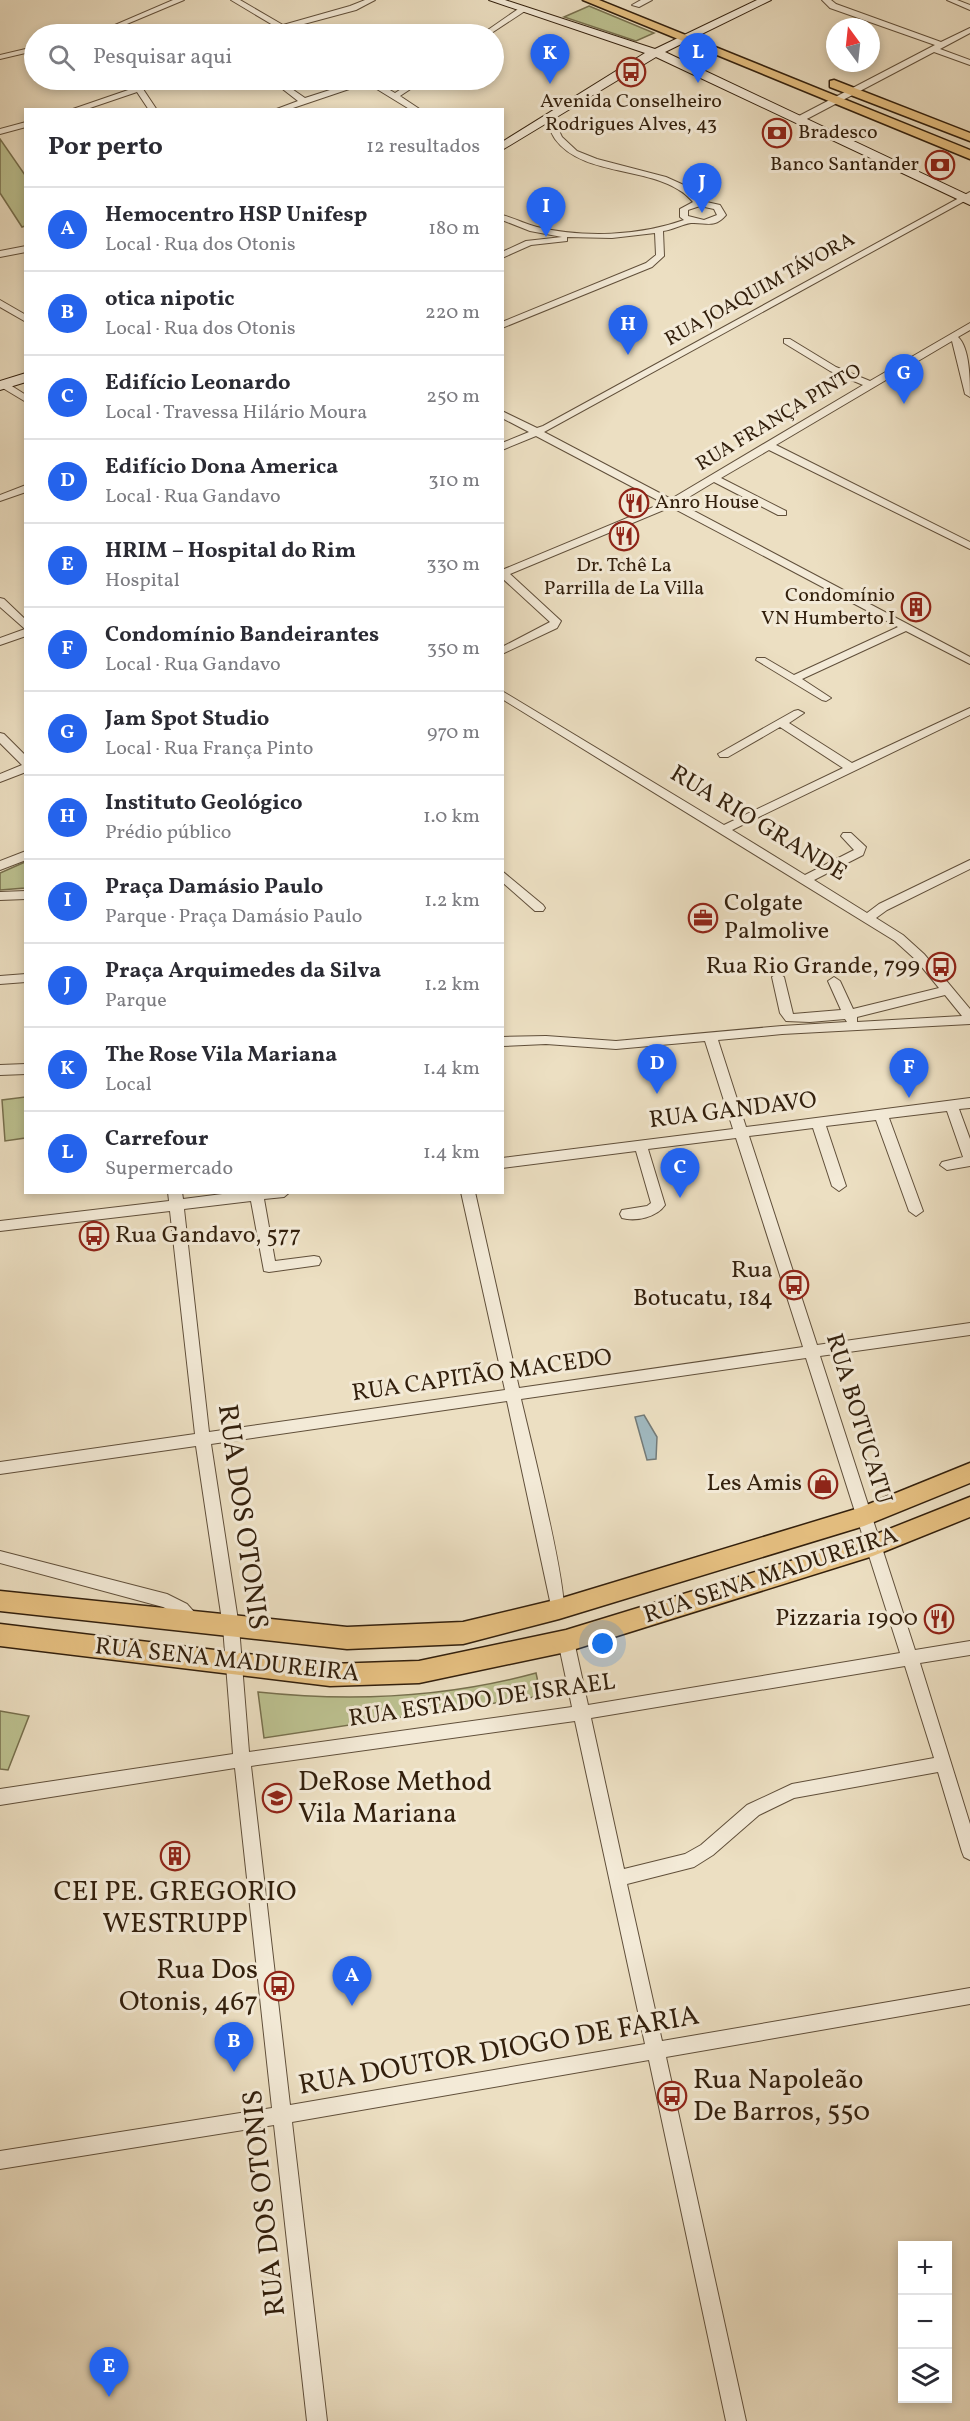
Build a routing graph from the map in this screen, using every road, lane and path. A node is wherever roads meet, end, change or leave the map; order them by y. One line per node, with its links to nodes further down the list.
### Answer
1 (180, 0): 14 (street)
2 (235, 0): 15 (street)
3 (371, 0): 16 (street)
4 (494, 0): 13 (street)
5 (589, 0): 20 (main road)
6 (623, 0): 11 (main road)
7 (648, 0): 11 (street)
8 (766, 0): 19 (street)
9 (826, 0): 22 (street)
10 (951, 0): 12 (street)
11 (636, 5): 19 (main road)
12 (970, 8)
13 (524, 9): 17 (street); 24 (street)
14 (124, 24)
15 (275, 24)
16 (296, 24)
17 (501, 24)
18 (970, 30): 22 (street)
19 (700, 31): 20 (street); 21 (main road)
20 (684, 39): 24 (street); 36 (main road)
21 (729, 43)
22 (937, 47): 26 (street); 34 (street)
23 (24, 51): 25 (street)
24 (656, 52): 42 (street); 43 (street)
25 (0, 57)
26 (970, 63)
27 (824, 80): 34 (main road)
28 (137, 90): 38 (street)
29 (141, 90): 39 (street)
30 (289, 90): 37 (street)
31 (337, 90): 37 (street)
32 (384, 90): 35 (street)
33 (404, 90): 35 (street)
34 (852, 91): 36 (street); 46 (main road)
35 (395, 96): 41 (street)
36 (837, 100): 43 (street); 48 (main road)
37 (304, 101): 40 (street)
38 (80, 108)
39 (152, 108)
40 (284, 108)
41 (414, 108)
42 (549, 118): 47 (street); 50 (street)
43 (800, 118): 49 (street)
44 (24, 125): 45 (street)
45 (0, 132)
46 (970, 137)
47 (504, 146)
48 (970, 155)
49 (968, 198): 72 (street, RUA JOAQUIM TÁVORA)
50 (699, 203): 52 (street); 52 (street)
51 (504, 218): 53 (street)
52 (690, 221): 54 (street)
53 (520, 224): 55 (street); 56 (street)
54 (659, 230): 55 (street); 62 (street)
55 (590, 236): 56 (street)
56 (529, 243): 59 (street)
57 (24, 250): 58 (street)
58 (0, 254)
59 (504, 254)
60 (0, 303): 61 (street)
61 (24, 318)
62 (504, 324)
63 (970, 326): 64 (street, RUA FRANÇA PINTO)
64 (952, 336): 67 (street, RUA FRANÇA PINTO); 69 (street)
65 (787, 341): 67 (street)
66 (24, 378): 68 (street)
67 (870, 385): 74 (street, RUA FRANÇA PINTO)
68 (2, 386): 70 (street)
69 (970, 394)
70 (24, 398)
71 (504, 415): 72 (street)
72 (537, 433): 73 (street, RUA JOAQUIM TÁVORA); 78 (street)
73 (504, 446)
74 (770, 446): 75 (street, RUA FRANÇA PINTO); 80 (street)
75 (714, 478): 78 (street, RUA FRANÇA PINTO); 79 (street)
76 (24, 489): 77 (street)
77 (0, 498)
78 (670, 504): 81 (street, RUA FRANÇA PINTO); 85 (street)
79 (783, 513)
80 (970, 546)
81 (504, 574)
82 (504, 575): 88 (street)
83 (0, 601): 84 (street)
84 (24, 624)
85 (904, 628): 90 (street); 91 (street)
86 (24, 633): 87 (street)
87 (0, 642)
88 (504, 650)
89 (761, 660): 91 (street)
90 (970, 661)
91 (794, 679): 93 (street)
92 (504, 695): 103 (street, RUA RIO GRANDE)
93 (826, 698)
94 (970, 711): 100 (street)
95 (798, 713): 96 (street)
96 (781, 723): 98 (street); 100 (street)
97 (0, 735): 99 (street)
98 (724, 754)
99 (24, 761)
100 (852, 768): 103 (street)
101 (24, 769): 102 (street)
102 (0, 778)
103 (723, 830): 109 (street, RUA RIO GRANDE)
104 (847, 836): 109 (street)
105 (24, 856): 107 (street)
106 (970, 864): 115 (street)
107 (0, 866)
108 (504, 878): 110 (street)
109 (805, 880): 115 (street, RUA RIO GRANDE)
110 (516, 888): 111 (street); 114 (street)
111 (504, 894)
112 (24, 895): 113 (street)
113 (0, 896)
114 (538, 908)
115 (868, 918): 120 (street, RUA RIO GRANDE)
116 (778, 977): 123 (street)
117 (24, 978): 118 (street)
118 (0, 980)
119 (834, 981): 123 (street)
120 (952, 994): 121 (street); 122 (street, RUA RIO GRANDE); 123 (street)
121 (970, 994)
122 (970, 1018): 123 (street)
123 (850, 1023): 124 (street)
124 (711, 1036): 125 (street); 132 (street, RUA BOTUCATU)
125 (504, 1042)
126 (24, 1069): 127 (street)
127 (0, 1070)
128 (970, 1103): 129 (street, RUA GANDAVO)
129 (951, 1106): 130 (street, RUA GANDAVO); 134 (street)
130 (881, 1115): 131 (street, RUA GANDAVO); 142 (street)
131 (818, 1123): 132 (street, RUA GANDAVO); 137 (street)
132 (742, 1133): 133 (street, RUA GANDAVO); 147 (street, RUA BOTUCATU)
133 (641, 1146): 135 (street, RUA GANDAVO); 143 (street)
134 (970, 1158): 136 (street)
135 (504, 1163)
136 (947, 1165)
137 (839, 1186)
138 (270, 1194): 140 (street)
139 (468, 1194): 148 (street)
140 (257, 1196): 141 (street); 145 (street)
141 (176, 1199): 144 (street); 149 (street, RUA DOS OTONIS)
142 (916, 1211)
143 (627, 1214)
144 (0, 1226)
145 (314, 1261)
146 (970, 1329): 147 (street, RUA CAPITÃO MACEDO)
147 (812, 1352): 148 (street, RUA CAPITÃO MACEDO); 153 (street, RUA BOTUCATU)
148 (513, 1394): 149 (street, RUA CAPITÃO MACEDO); 157 (street)
149 (203, 1437): 150 (street, RUA CAPITÃO MACEDO); 159 (street, RUA DOS OTONIS)
150 (0, 1468)
151 (970, 1473): 153 (main road, RUA SENA MADUREIRA)
152 (970, 1507): 154 (main road, RUA SENA MADUREIRA)
153 (864, 1516): 154 (street, RUA BOTUCATU); 157 (main road, RUA SENA MADUREIRA)
154 (873, 1546): 161 (main road, RUA SENA MADUREIRA); 163 (street, RUA BOTUCATU)
155 (0, 1557): 158 (street, RUA SENA MADUREIRA)
156 (0, 1601): 158 (main road, RUA SENA MADUREIRA)
157 (558, 1610): 159 (main road, RUA SENA MADUREIRA)
158 (196, 1623): 159 (main road, RUA SENA MADUREIRA)
159 (231, 1627): 164 (street, RUA DOS OTONIS)
160 (0, 1635): 164 (main road, RUA SENA MADUREIRA)
161 (566, 1641): 164 (main road, RUA SENA MADUREIRA); 165 (street)
162 (970, 1648): 163 (street, RUA ESTADO DE ISRAEL)
163 (910, 1657): 165 (street, RUA ESTADO DE ISRAEL); 167 (street, RUA BOTUCATU)
164 (233, 1665): 166 (street, RUA DOS OTONIS)
165 (583, 1712): 166 (street, RUA ESTADO DE ISRAEL); 170 (street)
166 (242, 1760): 168 (street, RUA ESTADO DE ISRAEL); 173 (street, RUA DOS OTONIS)
167 (944, 1764): 169 (street, RUA BOTUCATU); 170 (street)
168 (0, 1797)
169 (970, 1852)
170 (619, 1878): 172 (street)
171 (970, 1996): 172 (street, RUA DOUTOR DIOGO DE FARIA)
172 (654, 2051): 173 (street, RUA DOUTOR DIOGO DE FARIA); 176 (street)
173 (283, 2115): 174 (street, RUA DOUTOR DIOGO DE FARIA); 175 (street, RUA DOS OTONIS)
174 (0, 2160)
175 (317, 2421)
176 (736, 2421)

